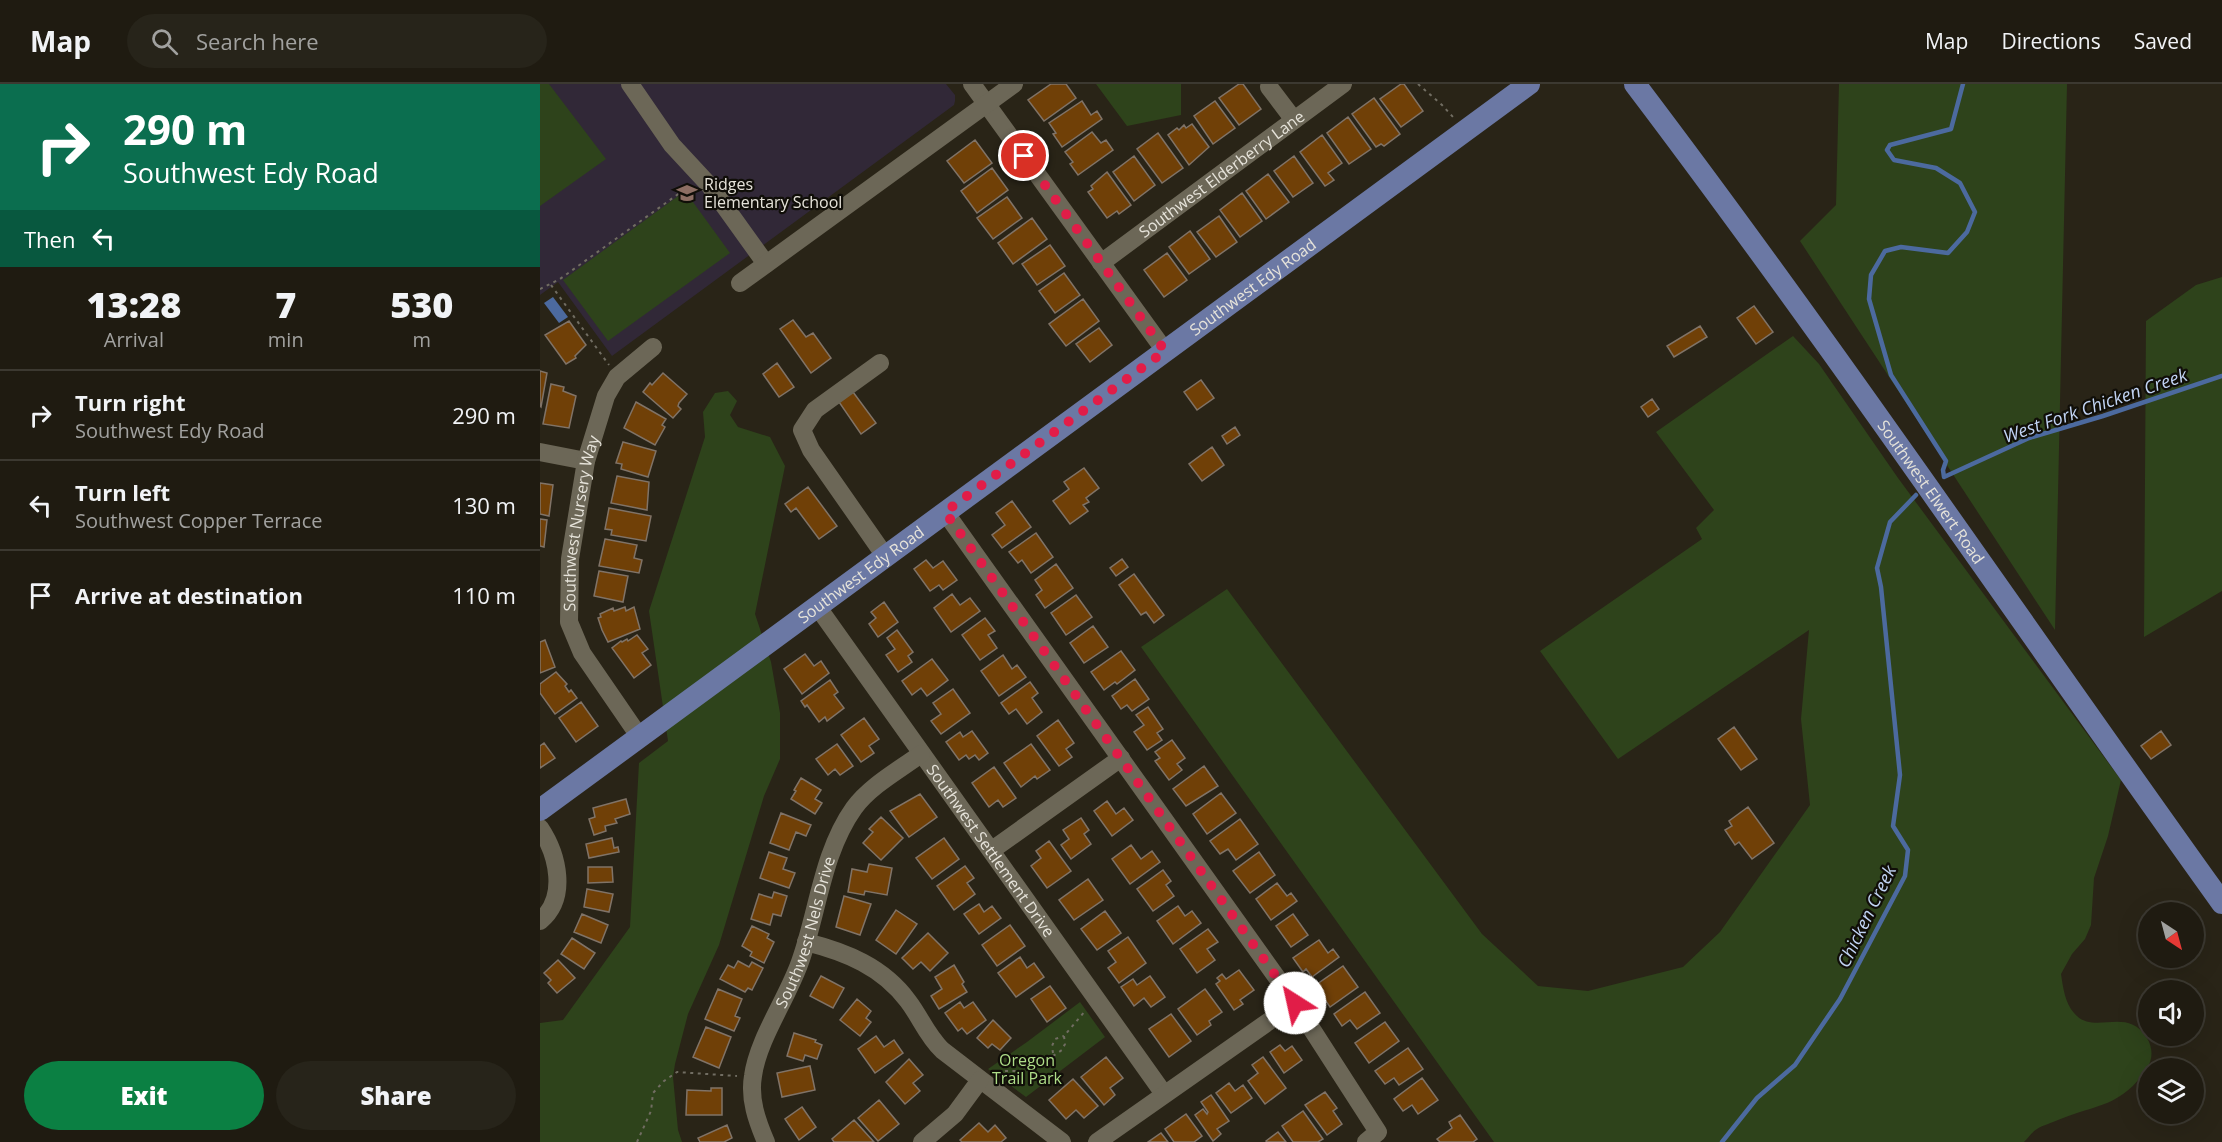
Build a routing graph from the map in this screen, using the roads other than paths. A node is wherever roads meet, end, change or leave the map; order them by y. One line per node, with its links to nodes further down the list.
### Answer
1 (630, 84): 11 (street)
2 (972, 84): 8 (street)
3 (1014, 84): 8 (street)
4 (1343, 84): 9 (street, Southwest Elderberry Lane)
5 (1529, 84): 14 (main road, Southwest Edy Road)
6 (1635, 84): 27 (main road, Southwest Elwert Road)
7 (1269, 87): 9 (street)
8 (986, 104): 10 (street); 11 (street)
9 (1294, 120): 10 (street, Southwest Elderberry Lane)
10 (1101, 262): 14 (street)
11 (766, 264): 12 (street)
12 (740, 283)
13 (653, 347): 17 (street, Southwest Nursery Way)
14 (1165, 351): 18 (main road, Southwest Edy Road)
15 (880, 363): 19 (street)
16 (540, 452): 17 (street)
17 (586, 461): 21 (street, Southwest Nursery Way)
18 (945, 512): 19 (main road, Southwest Edy Road); 23 (street)
19 (885, 556): 20 (main road, Southwest Edy Road)
20 (817, 606): 21 (main road, Southwest Edy Road); 22 (street, Southwest Settlement Drive)
21 (639, 736): 24 (main road, Southwest Edy Road)
22 (921, 754): 26 (street, Southwest Settlement Drive); 29 (street, Southwest Nels Drive)
23 (1120, 758): 26 (street); 30 (street)
24 (540, 810)
25 (540, 828): 28 (street)
26 (992, 850): 32 (street, Southwest Settlement Drive)
27 (2222, 903)
28 (540, 921)
29 (806, 942): 31 (street); 33 (street, Southwest Nels Drive)
30 (1295, 1003): 32 (street); 37 (street)
31 (985, 1082): 34 (street); 35 (street)
32 (1164, 1094): 36 (street)
33 (766, 1142)
34 (922, 1142)
35 (1062, 1142)
36 (1097, 1142)
37 (1365, 1142)

